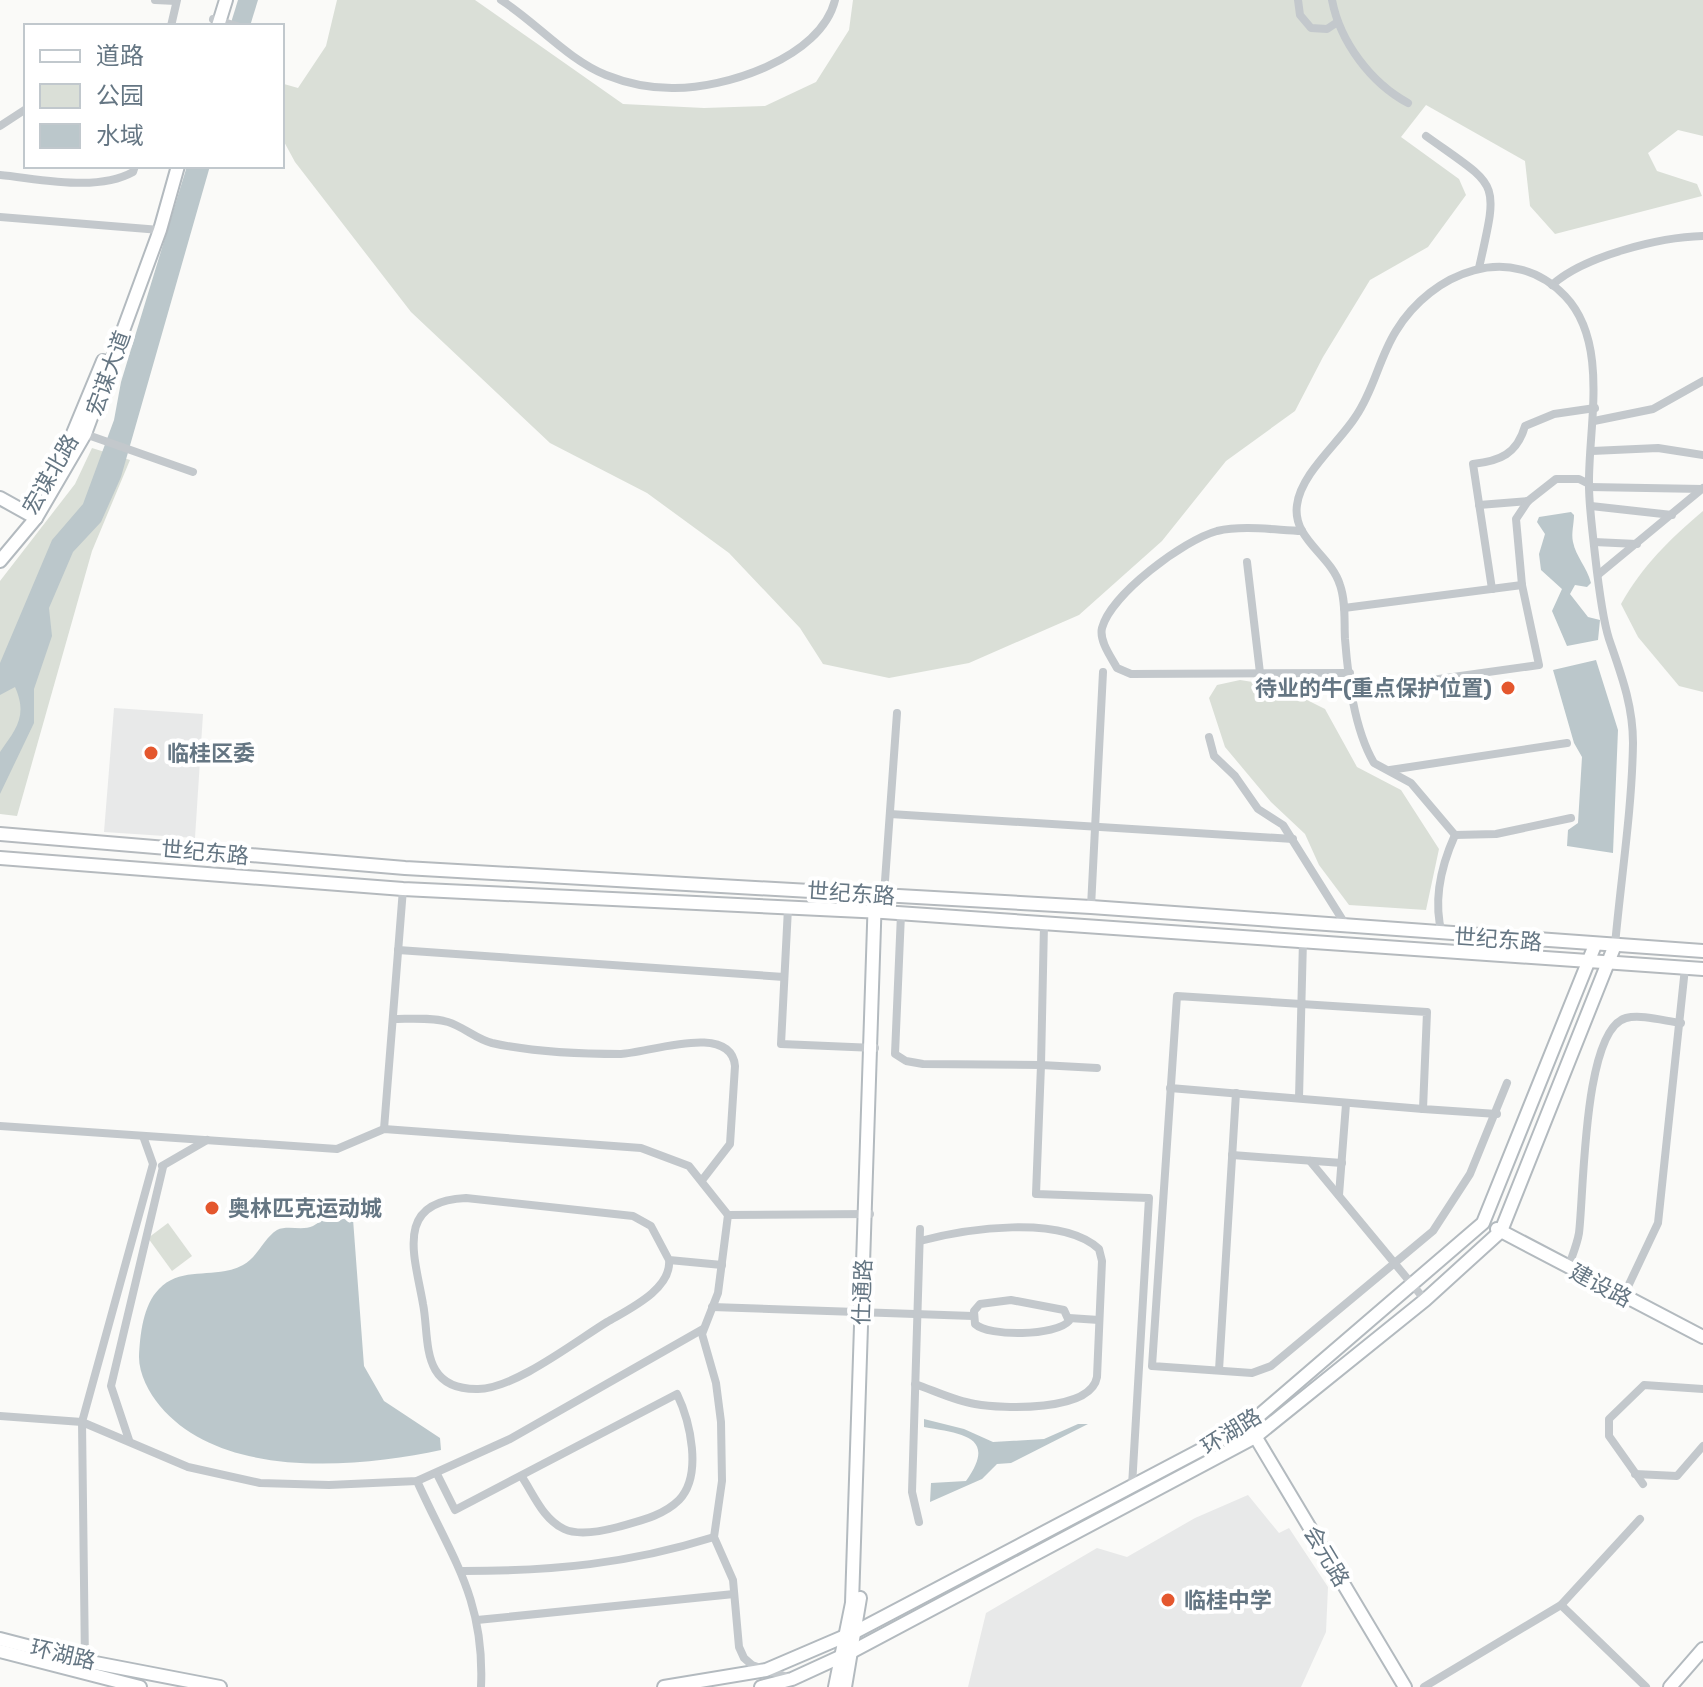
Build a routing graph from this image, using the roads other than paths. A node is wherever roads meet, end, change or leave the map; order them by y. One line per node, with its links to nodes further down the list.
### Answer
1 (155, 0): 2 (street)
2 (176, 0): 11 (street)
3 (218, 0): 9 (main road)
4 (226, 0): 9 (main road)
5 (501, 0): 6 (street)
6 (835, 0)
7 (1298, 0): 10 (street)
8 (1332, 0): 10 (street)
9 (216, 23)
10 (1336, 23): 12 (street)
11 (171, 24)
12 (1408, 103)
13 (24, 110): 14 (street)
14 (0, 126)
15 (1426, 136): 23 (street)
16 (134, 168): 19 (street)
17 (171, 168): 21 (main road, 宏谋北路)
18 (177, 168): 21 (main road, 宏谋大道)
19 (0, 175)
20 (0, 217): 21 (street)
21 (156, 229): 28 (main road, 宏谋大道); 39 (main road, 宏谋北路)
22 (1703, 236): 24 (street)
23 (1479, 268): 24 (street); 40 (street)
24 (1552, 285): 26 (street)
25 (1703, 381): 27 (street)
26 (1595, 408): 27 (street); 36 (street)
27 (1594, 421): 29 (street)
28 (85, 434): 31 (street); 39 (main road, 宏谋大道)
29 (1592, 451): 30 (street); 32 (street)
30 (1703, 455)
31 (193, 472)
32 (1589, 486): 33 (street); 35 (street); 37 (street)
33 (1703, 488): 38 (street)
34 (0, 498): 39 (main road)
35 (1528, 501): 36 (street); 47 (street)
36 (1479, 505): 48 (street)
37 (1591, 506): 38 (street); 41 (street)
38 (1672, 515): 42 (street)
39 (33, 516): 43 (main road, 宏谋北路); 44 (main road, 宏谋大道)
40 (1302, 531): 49 (street); 51 (street)
41 (1594, 542): 42 (street); 46 (street)
42 (1638, 544): 46 (street)
43 (0, 550)
44 (0, 561)
45 (1247, 562): 51 (street)
46 (1599, 574): 81 (street)
47 (1522, 585): 48 (street); 53 (street)
48 (1492, 589): 49 (street)
49 (1344, 608): 52 (street)
50 (1103, 672): 60 (street)
51 (1260, 673): 52 (street)
52 (1350, 673): 53 (street)
53 (1353, 691): 57 (street)
54 (897, 713): 58 (street)
55 (1209, 737): 63 (street)
56 (1567, 743): 57 (street)
57 (1388, 770): 62 (street)
58 (890, 814): 60 (street); 71 (street)
59 (1571, 818): 62 (street)
60 (1094, 827): 63 (street); 72 (street)
61 (0, 834): 64 (main road, 世纪东路)
62 (1455, 835): 78 (street)
63 (1293, 839): 77 (street)
64 (105, 842): 65 (main road, 世纪东路); 67 (main road)
65 (181, 849): 68 (main road, 世纪东路); 69 (main road)
66 (0, 858): 67 (main road, 世纪东路)
67 (105, 867): 69 (main road, 世纪东路)
68 (405, 868): 70 (main road); 71 (main road, 世纪东路)
69 (186, 874): 70 (main road, 世纪东路)
70 (403, 889): 73 (main road, 世纪东路); 82 (street)
71 (879, 895): 72 (main road, 世纪东路); 74 (main road, 仕通路)
72 (1091, 907): 77 (main road, 世纪东路)
73 (788, 908): 74 (main road, 世纪东路); 88 (street)
74 (879, 912): 75 (main road, 世纪东路); 92 (main road, 仕通路)
75 (901, 914): 76 (main road, 世纪东路); 93 (street)
76 (1044, 924): 79 (main road, 世纪东路); 93 (street)
77 (1347, 927): 78 (main road, 世纪东路)
78 (1442, 935): 80 (main road, 世纪东路)
79 (1303, 940): 84 (main road, 世纪东路); 89 (street)
80 (1595, 945): 81 (main road, 世纪东路); 84 (main road, 环湖路)
81 (1615, 945): 83 (main road, 世纪东路); 85 (main road, 环湖路)
82 (398, 950): 88 (street); 90 (street)
83 (1703, 951)
84 (1589, 960): 85 (main road, 世纪东路); 115 (main road, 环湖路)
85 (1608, 961): 86 (main road, 世纪东路); 117 (main road, 环湖路)
86 (1685, 968): 87 (main road, 世纪东路); 91 (street)
87 (1703, 969)
88 (784, 977): 92 (street)
89 (1302, 1005): 96 (street); 98 (street); 100 (street)
90 (393, 1019): 103 (street); 111 (street)
91 (1681, 1023): 122 (street); 124 (street)
92 (873, 1048): 113 (main road, 仕通路)
93 (1041, 1065): 94 (street); 147 (street)
94 (1097, 1068)
95 (1507, 1083): 101 (street)
96 (1170, 1088): 97 (street); 134 (street)
97 (1236, 1093): 98 (street); 106 (street)
98 (1299, 1098): 99 (street)
99 (1346, 1104): 100 (street); 108 (street)
100 (1423, 1109): 101 (street)
101 (1497, 1114): 120 (street)
102 (0, 1126): 104 (street)
103 (384, 1129): 105 (street); 111 (street)
104 (143, 1136): 105 (street); 109 (street)
105 (207, 1140): 110 (street)
106 (1232, 1155): 107 (street); 134 (street)
107 (1310, 1161): 108 (street); 112 (street)
108 (1342, 1163): 112 (street)
109 (153, 1164): 110 (street); 138 (street)
110 (163, 1167): 140 (street)
111 (703, 1179): 114 (street)
112 (1339, 1195): 120 (street)
113 (868, 1214): 114 (street); 127 (main road, 仕通路)
114 (728, 1215): 121 (street)
115 (1483, 1223): 117 (main road, 建设路); 123 (main road, 环湖路)
116 (920, 1229): 118 (street)
117 (1501, 1231): 122 (main road, 建设路); 125 (main road, 环湖路)
118 (920, 1241): 128 (street); 131 (street)
119 (669, 1260): 119 (street); 121 (street)
120 (1395, 1263): 123 (street); 134 (street)
121 (722, 1265): 126 (street)
122 (1568, 1268): 124 (main road, 建设路)
123 (1412, 1284): 125 (street); 139 (main road, 环湖路)
124 (1623, 1297): 133 (main road, 建设路)
125 (1425, 1300): 139 (main road, 环湖路)
126 (712, 1307): 127 (street); 132 (street)
127 (865, 1312): 128 (street); 155 (main road, 仕通路)
128 (917, 1315): 129 (street); 135 (street)
129 (973, 1316): 130 (street); 130 (street)
130 (1069, 1318): 131 (street)
131 (1099, 1320): 135 (street)
132 (703, 1329): 142 (street); 150 (street)
133 (1703, 1337)
134 (1219, 1370)
135 (915, 1384): 149 (street)
136 (1703, 1389): 143 (street)
137 (0, 1416): 138 (street)
138 (82, 1422): 140 (street); 160 (street)
139 (1252, 1431): 147 (main road, 环湖路); 159 (main road, 环湖路); 171 (main road, 会元路)
140 (129, 1440): 145 (street)
141 (1703, 1446): 143 (street)
142 (437, 1474): 144 (street); 145 (street)
143 (1635, 1474): 146 (street)
144 (522, 1477): 144 (street)
145 (417, 1481): 151 (street)
146 (1643, 1484)
147 (1132, 1486): 155 (main road, 环湖路)
148 (1640, 1519): 153 (street)
149 (919, 1522)
150 (714, 1537): 151 (street); 152 (street)
151 (463, 1571): 154 (street)
152 (734, 1594): 154 (street); 161 (street)
153 (1561, 1605): 172 (street); 173 (street)
154 (477, 1620): 165 (street)
155 (851, 1633): 159 (main road, 仕通路); 161 (main road, 环湖路)
156 (0, 1639): 160 (main road, 环湖路)
157 (1703, 1649): 174 (main road)
158 (0, 1651): 160 (main road, 环湖路)
159 (847, 1654): 162 (main road, 环湖路); 169 (main road, 仕通路); 170 (main road, 仕通路)
160 (85, 1666): 163 (main road, 环湖路); 164 (main road, 环湖路)
161 (766, 1670): 162 (street); 166 (main road, 环湖路)
162 (792, 1683): 167 (main road, 环湖路); 168 (main road)
163 (140, 1687)
164 (220, 1687)
165 (481, 1687)
166 (664, 1687)
167 (761, 1687)
168 (771, 1687)
169 (835, 1687)
170 (845, 1687)
171 (1405, 1687)
172 (1424, 1687)
173 (1646, 1687)
174 (1670, 1687)

